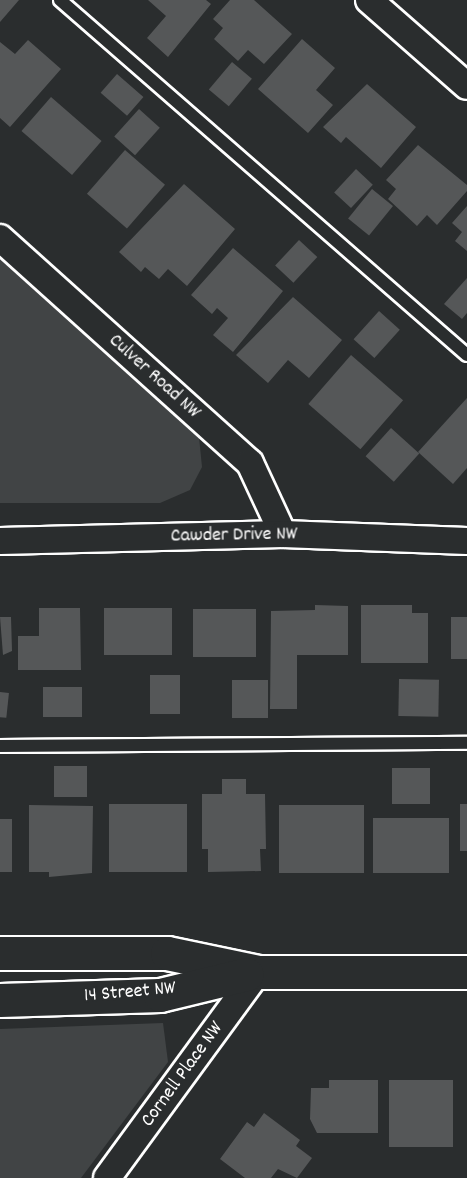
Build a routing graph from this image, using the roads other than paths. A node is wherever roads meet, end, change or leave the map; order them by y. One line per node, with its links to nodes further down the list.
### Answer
1 (60, 0): 5 (lane)
2 (369, 0): 3 (street)
3 (467, 86)
4 (0, 238): 6 (street, Culver Road NW)
5 (467, 355)
6 (283, 534): 7 (street, Cawder Drive NW); 8 (street, Cawder Drive NW)
7 (0, 541)
8 (467, 541)
9 (467, 744): 10 (lane)
10 (0, 746)
11 (0, 953): 12 (main road, 14 Street NW)
12 (258, 972): 13 (main road, 14 Street NW); 14 (main road, 14 Street NW); 15 (street, Cornell Place NW)
13 (467, 972)
14 (0, 1000)
15 (107, 1178)

